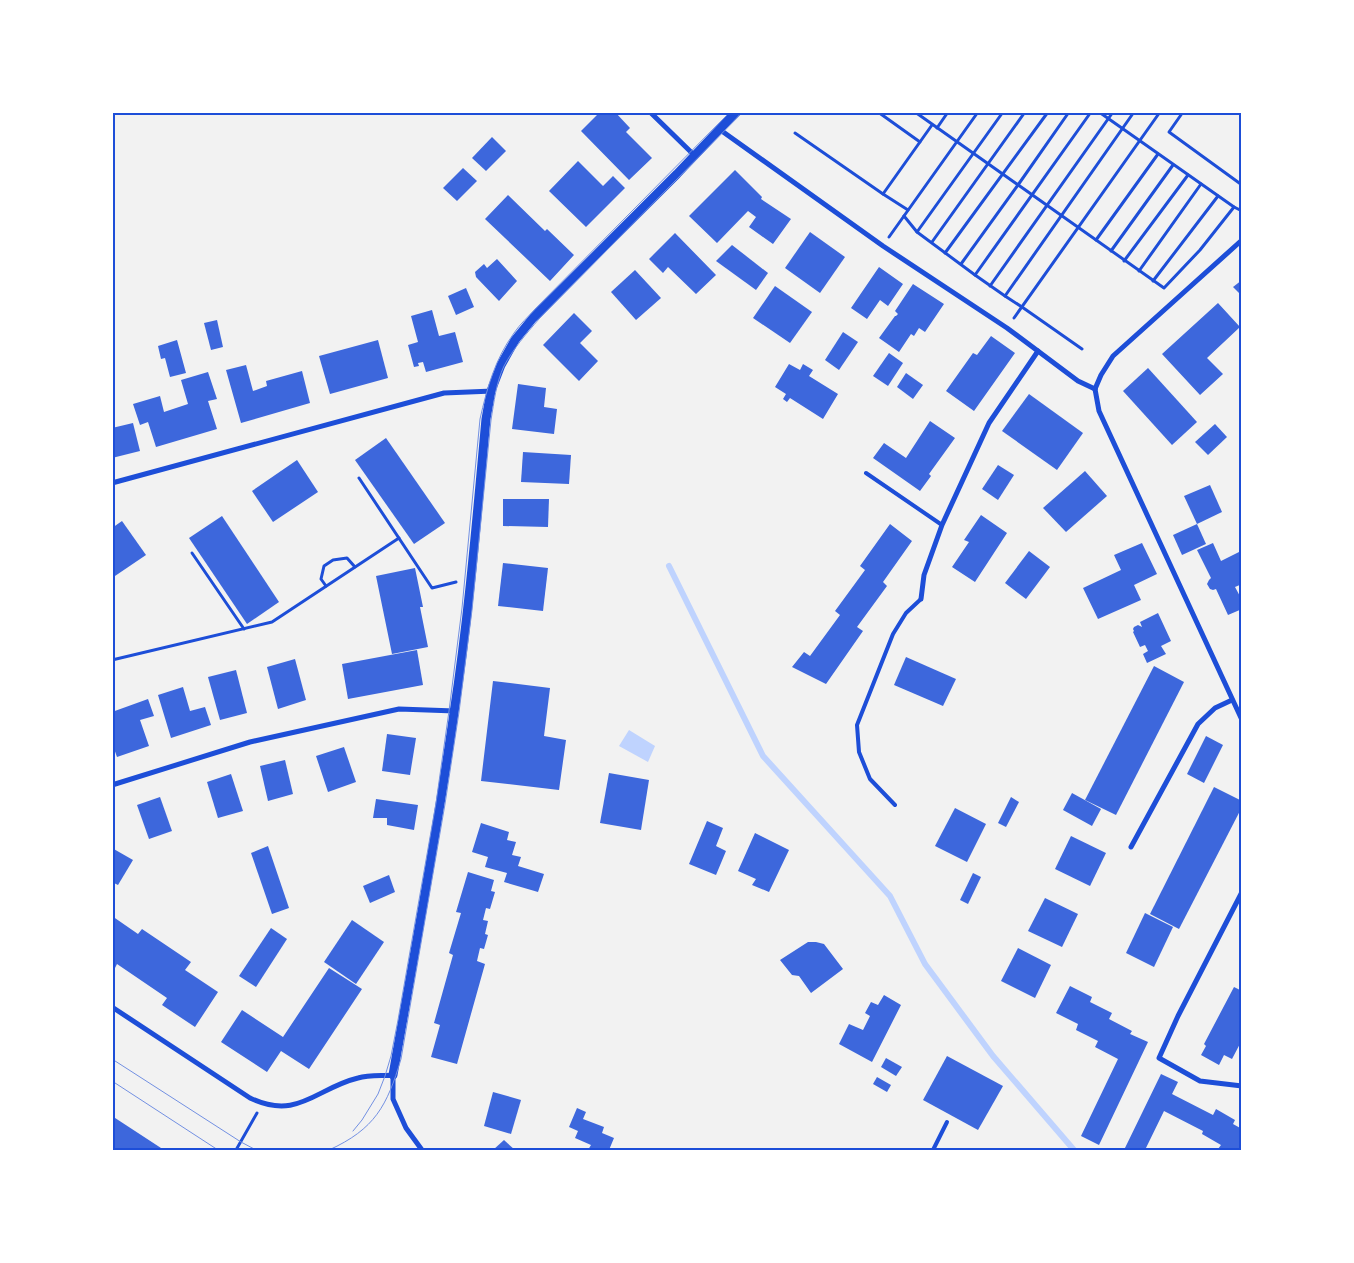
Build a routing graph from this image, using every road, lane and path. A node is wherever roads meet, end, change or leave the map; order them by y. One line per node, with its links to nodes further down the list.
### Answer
1 (650, 112): 28 (street)
2 (736, 112): 20 (street)
3 (878, 112): 24 (path)
4 (915, 112): 18 (path)
5 (948, 112): 19 (path)
6 (978, 112): 25 (path)
7 (1003, 112): 26 (path)
8 (1025, 112): 29 (path)
9 (1048, 112): 31 (path)
10 (1069, 112): 34 (path)
11 (1091, 112): 37 (path)
12 (1099, 112): 17 (path)
13 (1113, 112): 17 (path)
14 (1134, 112): 21 (path)
15 (1160, 112): 23 (path)
16 (1183, 112): 35 (path)
17 (1108, 119): 21 (path); 39 (path)
18 (932, 125): 19 (path); 24 (path)
19 (937, 128): 25 (path)
20 (720, 129): 28 (street); 50 (street)
21 (1122, 129): 23 (path); 44 (path)
22 (795, 133): 36 (path)
23 (1140, 141): 27 (path); 45 (path)
24 (920, 142): 36 (path)
25 (957, 142): 26 (path); 42 (path)
26 (974, 154): 29 (path); 46 (path)
27 (1158, 154): 30 (path); 47 (path)
28 (694, 156): 65 (street)
29 (989, 164): 31 (path); 49 (path)
30 (1173, 165): 32 (path); 51 (path)
31 (1003, 175): 34 (path); 52 (path)
32 (1188, 175): 33 (path); 53 (path)
33 (1202, 184): 38 (path); 55 (path)
34 (1018, 185): 37 (path); 54 (path)
35 (1242, 185)
36 (883, 194): 42 (path)
37 (1033, 196): 39 (path); 56 (path)
38 (1218, 196): 40 (path); 57 (path)
39 (1047, 206): 44 (path); 58 (path)
40 (1234, 207): 41 (path); 57 (path)
41 (1242, 208)
42 (908, 210): 43 (path)
43 (904, 216): 46 (path); 50 (path)
44 (1061, 216): 45 (path); 59 (path)
45 (1078, 228): 47 (path); 60 (path)
46 (917, 232): 49 (path)
47 (1096, 240): 51 (path)
48 (1242, 240): 64 (street)
49 (932, 242): 52 (path)
50 (883, 246): 61 (street)
51 (1111, 251): 53 (path)
52 (946, 253): 54 (path)
53 (1124, 261): 55 (path)
54 (961, 264): 56 (path)
55 (1139, 271): 57 (path)
56 (975, 275): 58 (path)
57 (1153, 281)
58 (990, 286): 59 (path)
59 (1004, 296): 60 (path)
60 (1022, 307): 61 (path); 62 (path)
61 (1007, 328): 63 (street)
62 (1082, 348)
63 (1038, 351): 64 (street); 69 (street)
64 (1095, 389): 78 (street)
65 (493, 391): 68 (street); 73 (street)
66 (866, 473): 69 (lane)
67 (359, 478): 70 (path)
68 (112, 483)
69 (942, 525): 75 (street)
70 (399, 538): 72 (path); 73 (path)
71 (192, 553): 76 (path)
72 (355, 567): 74 (path); 74 (path)
73 (471, 577): 79 (street)
74 (326, 586): 76 (path)
75 (921, 599): 82 (lane)
76 (244, 629): 77 (path)
77 (112, 660)
78 (1232, 700): 80 (street); 83 (street)
79 (455, 711): 81 (street); 86 (street)
80 (1242, 720)
81 (112, 785)
82 (894, 805)
83 (1131, 847)
84 (1242, 892): 87 (street)
85 (112, 1007): 88 (street)
86 (393, 1075): 88 (street); 91 (street)
87 (1242, 1086)
88 (262, 1104): 90 (path)
89 (947, 1122): 92 (lane)
90 (236, 1150)
91 (422, 1150)
92 (933, 1150)

